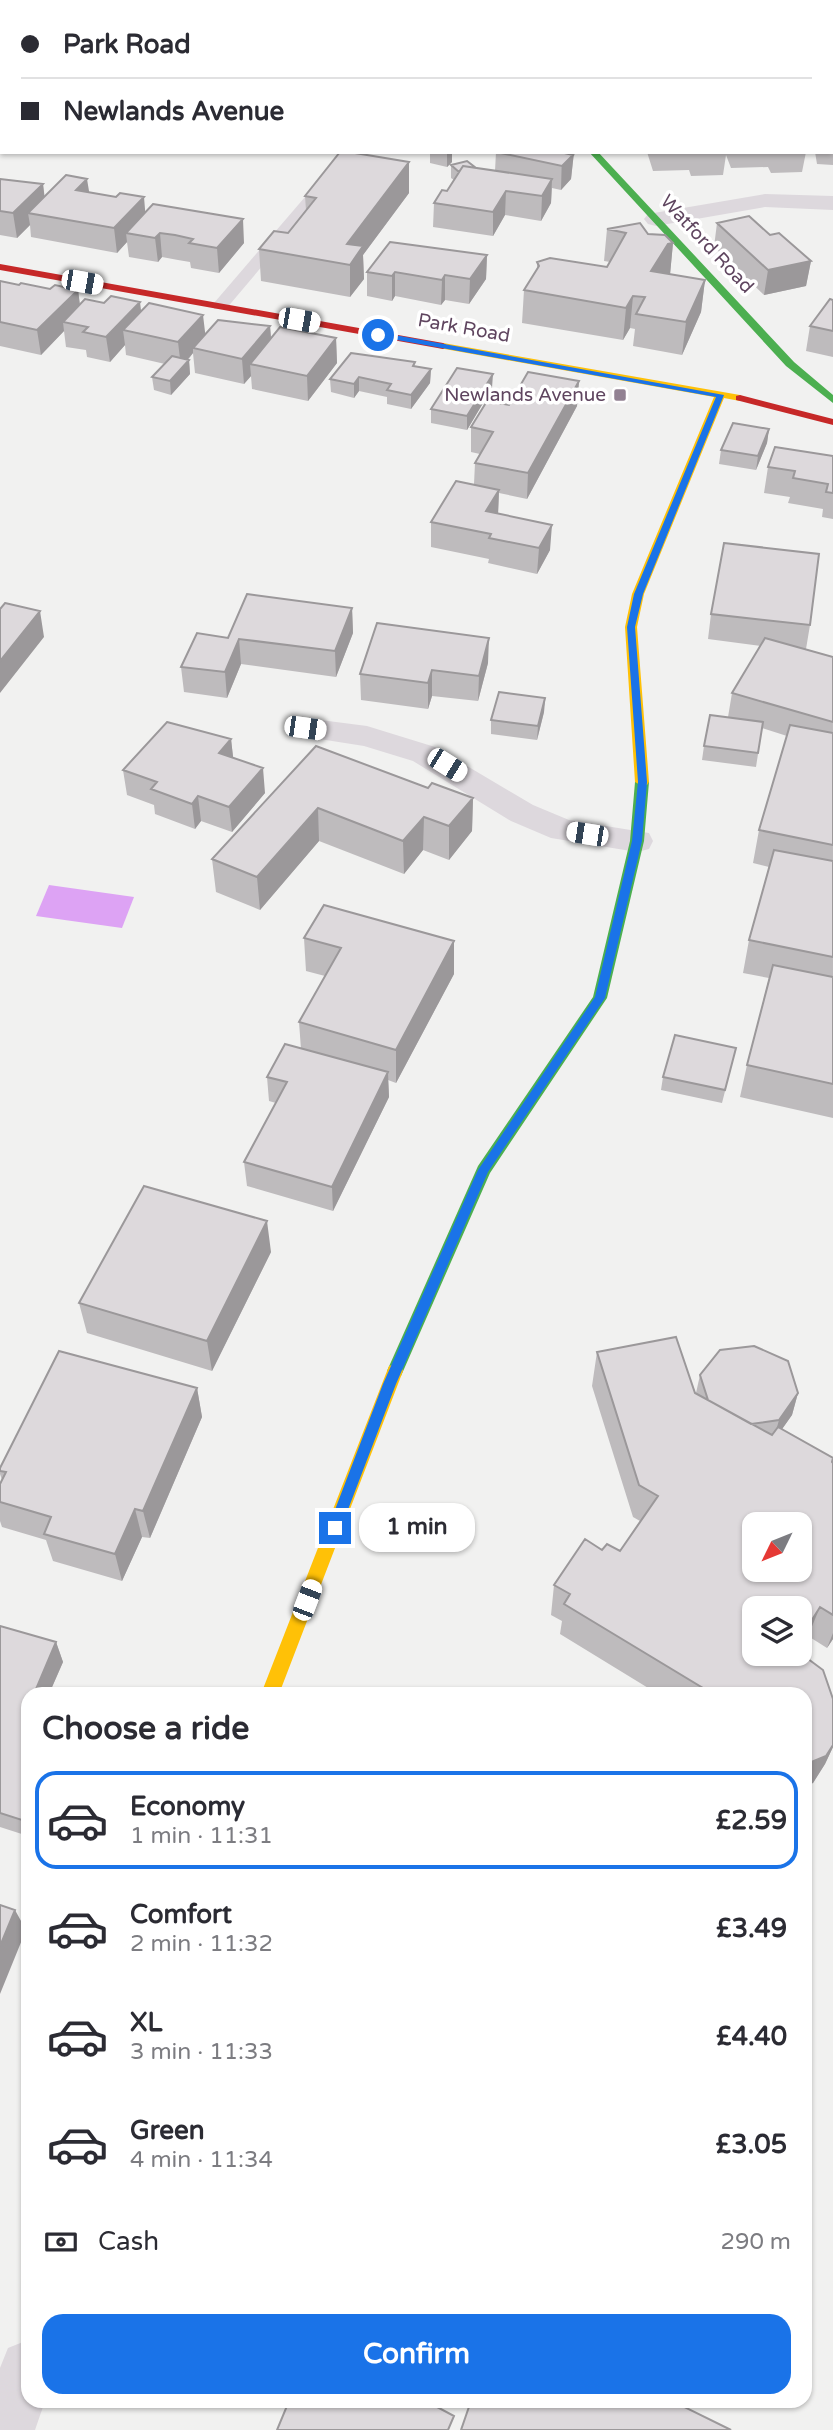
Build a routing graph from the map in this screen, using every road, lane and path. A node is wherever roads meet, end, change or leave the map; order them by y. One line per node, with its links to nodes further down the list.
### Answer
1 (595, 154): 4 (street, Watford Road)
2 (341, 164): 6 (lane)
3 (833, 203): 4 (street)
4 (656, 219): 9 (street, Watford Road)
5 (0, 267): 6 (street, Park Road)
6 (220, 306): 8 (street, Park Road)
7 (771, 392): 10 (street)
8 (720, 395): 10 (street, Park Road); 13 (street)
9 (833, 400)
10 (755, 401): 11 (street)
11 (833, 422)
12 (305, 728): 13 (street)
13 (637, 841): 14 (street)
14 (273, 1687)
15 (21, 2388): 16 (street)
16 (6, 2430)

